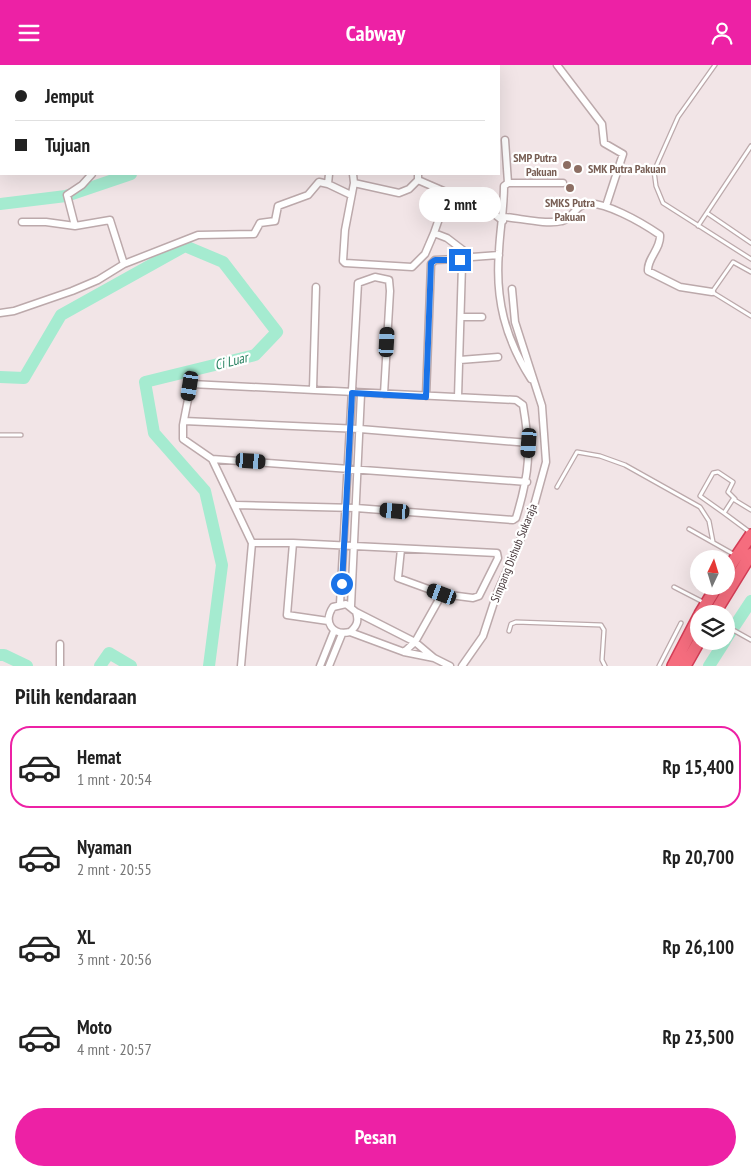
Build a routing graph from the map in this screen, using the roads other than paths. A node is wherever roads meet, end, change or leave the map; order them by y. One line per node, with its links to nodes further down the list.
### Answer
1 (401, 65): 2 (street)
2 (406, 65)
3 (557, 65): 17 (street)
4 (715, 65): 22 (lane)
5 (505, 140): 12 (street)
6 (751, 146): 18 (lane)
7 (91, 175): 21 (street)
8 (329, 175): 14 (street)
9 (353, 175): 11 (street)
10 (418, 177): 11 (street); 15 (street)
11 (354, 183): 16 (street)
12 (508, 183): 13 (street); 19 (street)
13 (563, 183)
14 (328, 184): 16 (street); 27 (street)
15 (448, 193): 19 (street); 23 (street)
16 (351, 195): 23 (street)
17 (606, 206): 19 (street); 31 (street)
18 (706, 213): 22 (lane); 24 (lane)
19 (503, 219): 25 (street)
20 (22, 222): 21 (street)
21 (75, 224): 27 (street)
22 (698, 226): 26 (lane)
23 (434, 233): 25 (street)
24 (751, 243)
25 (499, 255): 38 (street)
26 (751, 259)
27 (124, 264): 32 (street)
28 (751, 272): 31 (lane)
29 (316, 287): 39 (street)
30 (512, 289): 38 (street, Simpang Dishub Sukaraja)
31 (712, 292): 33 (lane)
32 (0, 313)
33 (751, 316)
34 (461, 317): 35 (street); 37 (street); 43 (street)
35 (482, 317)
36 (498, 357): 37 (street)
37 (460, 360): 44 (street)
38 (536, 386): 100 (street, Simpang Dishub Sukaraja)
39 (313, 389): 40 (street); 45 (street)
40 (352, 393): 41 (street); 42 (street); 46 (street)
41 (361, 394): 42 (street); 47 (street)
42 (384, 394): 43 (street)
43 (426, 397): 44 (street)
44 (458, 397): 50 (street)
45 (184, 421): 46 (street); 51 (street)
46 (350, 428): 47 (street); 52 (street)
47 (360, 429): 50 (street); 53 (street)
48 (0, 435): 49 (lane)
49 (21, 435)
50 (529, 443): 54 (street)
51 (212, 459): 52 (street); 57 (street)
52 (349, 467): 53 (street); 58 (street)
53 (358, 468): 54 (street); 59 (street)
54 (527, 482): 59 (street)
55 (557, 487): 64 (lane)
56 (735, 499): 60 (lane); 61 (lane); 61 (lane)
57 (236, 505): 58 (street); 65 (street)
58 (346, 508): 59 (street); 67 (street)
59 (356, 508): 68 (street)
60 (751, 510)
61 (724, 513): 63 (lane)
62 (689, 529): 64 (lane)
63 (751, 534): 71 (highway)
64 (712, 542): 71 (lane)
65 (252, 543): 66 (street); 96 (street)
66 (292, 543): 67 (street); 79 (street)
67 (344, 545): 68 (street); 74 (street)
68 (353, 545): 69 (street); 77 (street)
69 (401, 549): 73 (street); 73 (street)
70 (751, 554): 76 (highway)
71 (736, 556)
72 (674, 587): 75 (lane)
73 (442, 594): 89 (street)
74 (340, 604): 77 (street); 79 (street)
75 (694, 605)
76 (720, 605)
77 (351, 606): 78 (street)
78 (356, 611): 85 (street); 89 (street)
79 (328, 621): 82 (street)
80 (681, 623): 84 (lane)
81 (735, 630): 88 (lane)
82 (334, 631): 86 (street); 97 (street)
83 (509, 631): 101 (lane)
84 (677, 631): 87 (lane); 102 (lane)
85 (350, 632): 86 (street); 93 (street)
86 (342, 634): 98 (street)
87 (690, 638)
88 (751, 640)
89 (415, 642): 93 (street); 94 (street)
90 (690, 643): 103 (highway)
91 (60, 644): 95 (street)
92 (690, 649): 104 (highway)
93 (404, 652): 94 (street)
94 (434, 658): 99 (street)
95 (60, 666)
96 (241, 666)
97 (320, 666)
98 (329, 666)
99 (450, 666)
100 (462, 666)
101 (605, 666)
102 (659, 666)
103 (673, 666)
104 (685, 666)

